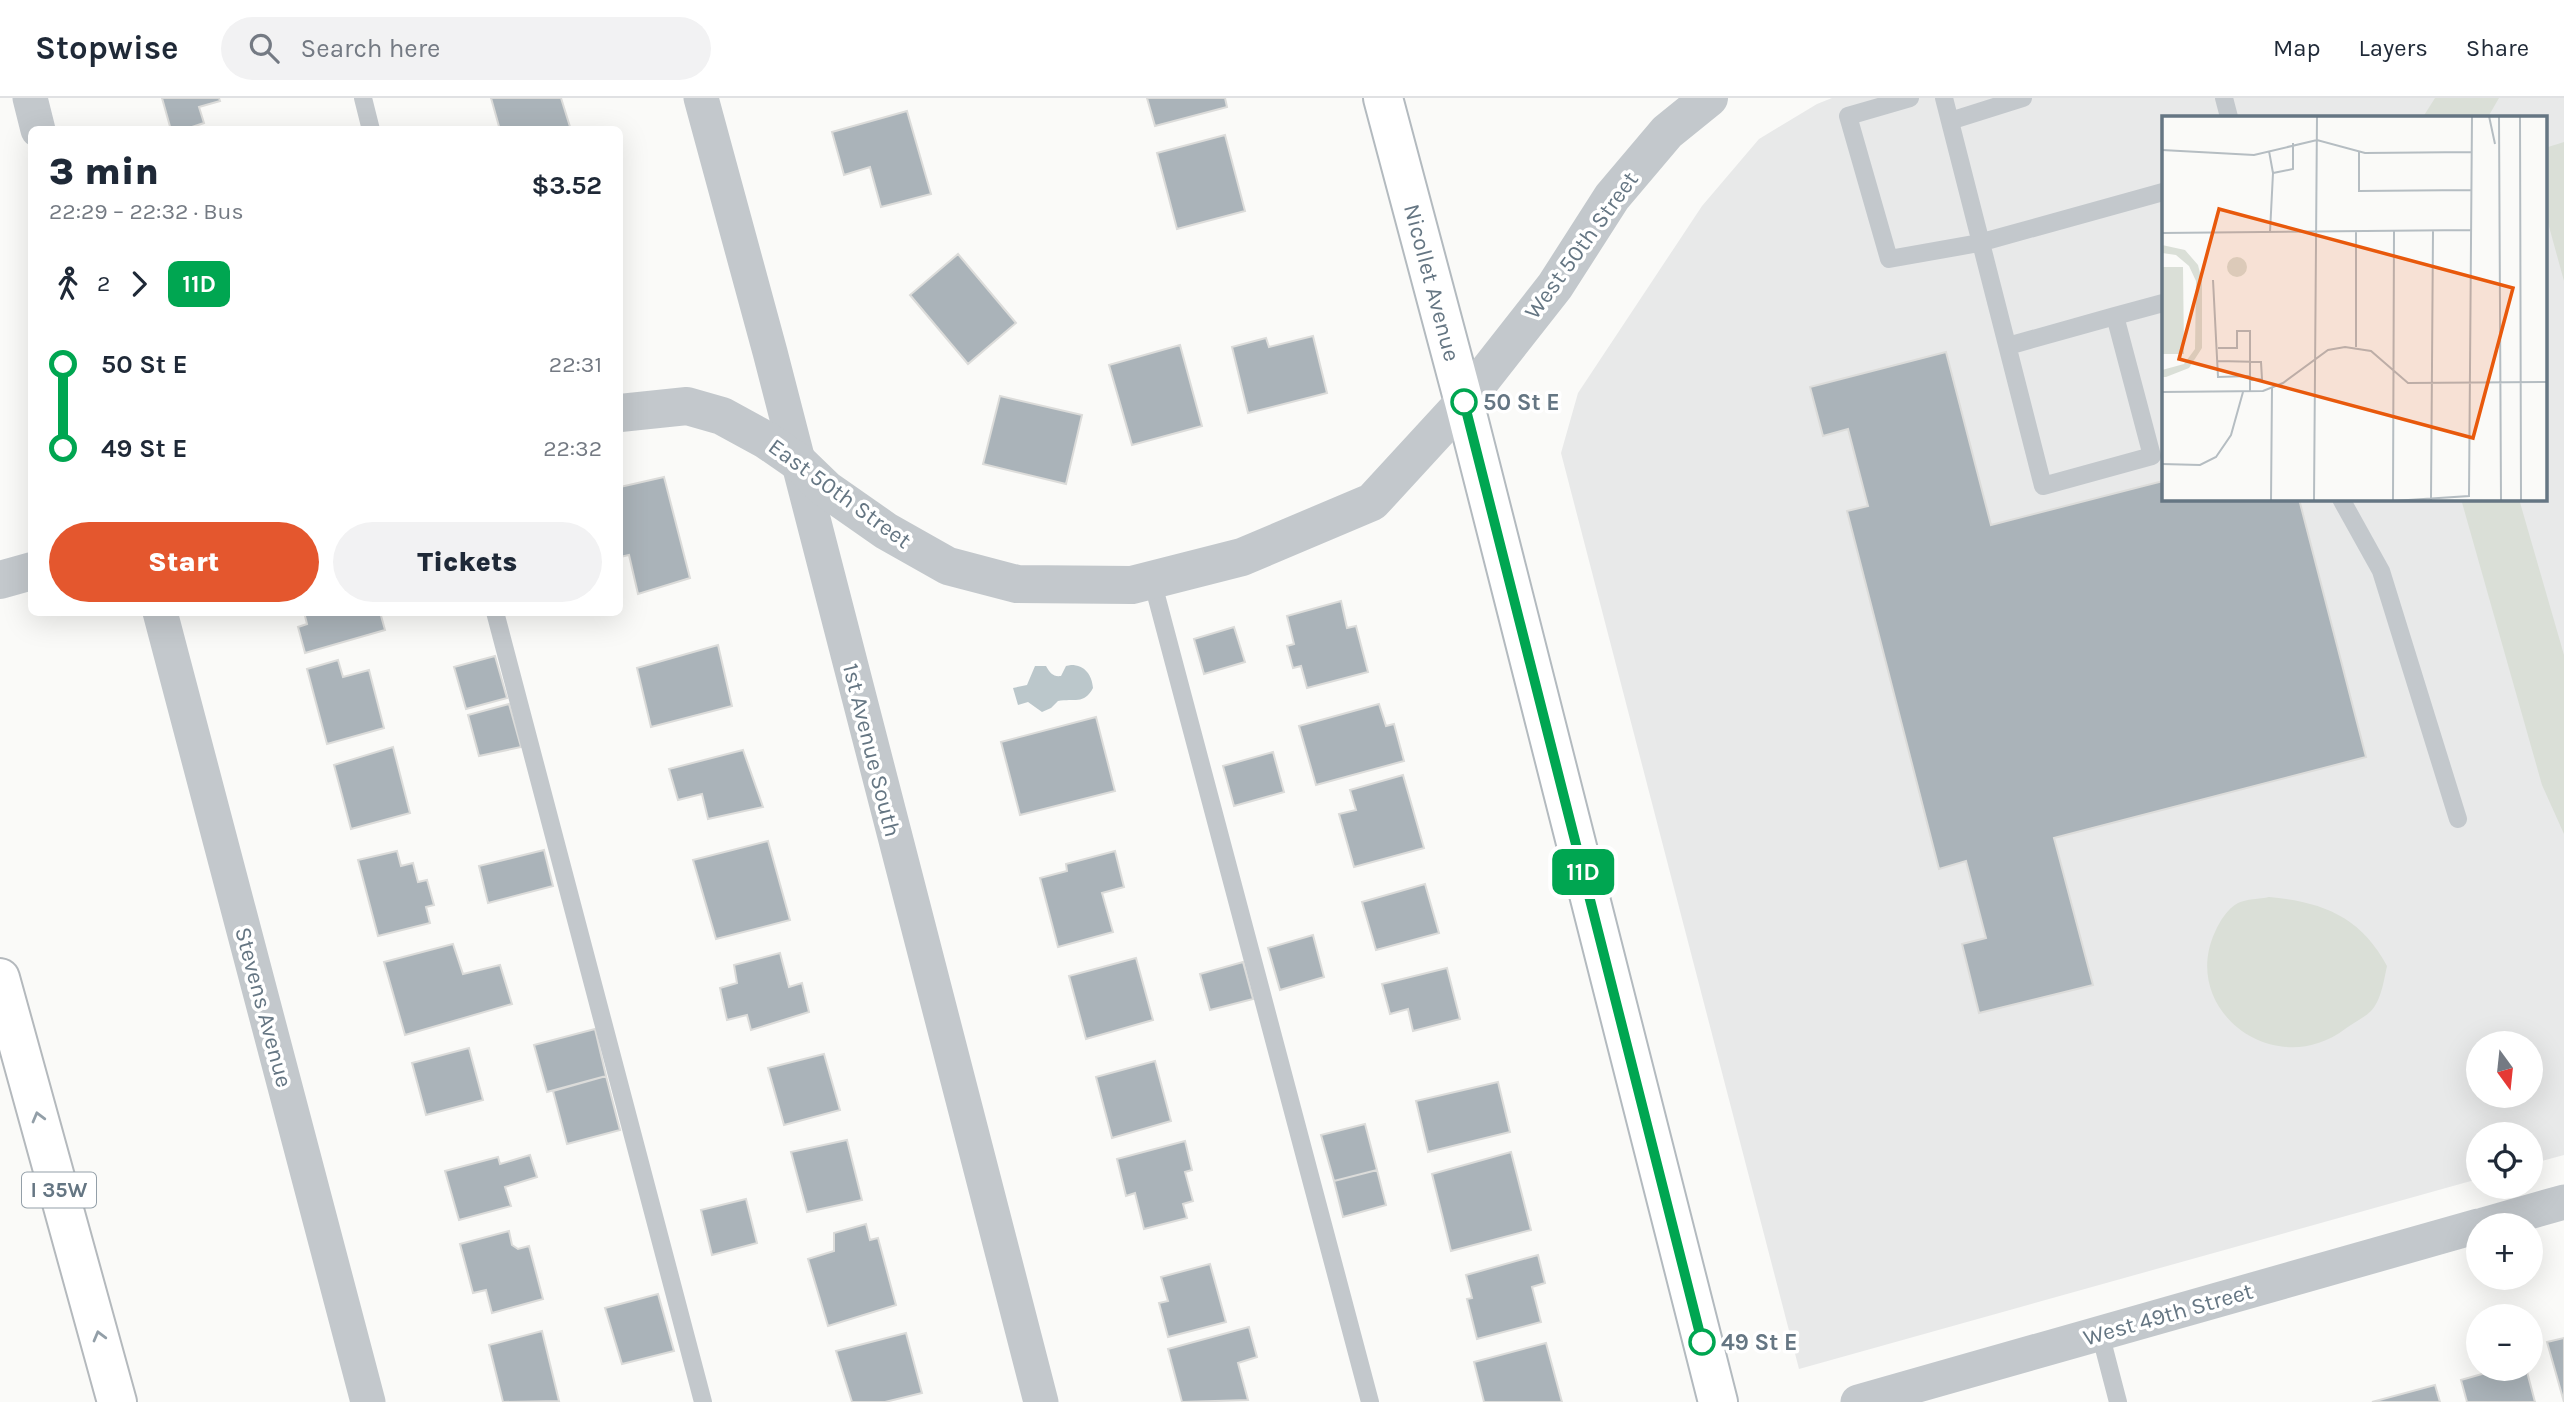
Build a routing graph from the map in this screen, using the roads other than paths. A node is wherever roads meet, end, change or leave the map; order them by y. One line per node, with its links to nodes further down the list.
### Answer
1 (30, 98): 12 (street)
2 (363, 98): 13 (lane)
3 (701, 98): 21 (street, 1st Avenue South)
4 (1382, 98): 19 (main road, Nicollet Avenue)
5 (1709, 98): 19 (street, West 50th Street)
6 (1910, 98): 15 (lane)
7 (1944, 98): 11 (lane)
8 (2024, 98): 11 (lane)
9 (2224, 98): 10 (lane)
10 (2230, 116)
11 (1950, 121): 15 (lane)
12 (37, 126)
13 (370, 126)
14 (2162, 192): 15 (lane)
15 (1979, 243): 18 (lane)
16 (2162, 303): 17 (lane)
17 (2115, 316): 18 (lane); 18 (lane)
18 (2008, 346)
19 (1464, 402): 25 (street, East 50th Street); 39 (main road, Nicollet Avenue)
20 (623, 413): 21 (street, East 50th Street)
21 (798, 462): 25 (street, East 50th Street); 37 (street, 1st Avenue South)
22 (2342, 500): 28 (lane)
23 (28, 573): 24 (street)
24 (0, 580)
25 (1152, 580): 38 (lane)
26 (161, 616): 35 (street, Stevens Avenue)
27 (496, 616): 36 (lane)
28 (2458, 819)
29 (0, 978): 34 (main road, I 35W, one-way to 29)
30 (2564, 1202): 31 (street)
31 (2525, 1213)
32 (2466, 1229): 33 (street, West 49th Street)
33 (2100, 1334): 40 (street, West 49th Street); 41 (lane)
34 (117, 1402)
35 (368, 1402)
36 (703, 1402)
37 (1041, 1402)
38 (1370, 1402)
39 (1717, 1402)
40 (1858, 1402)
41 (2118, 1402)

